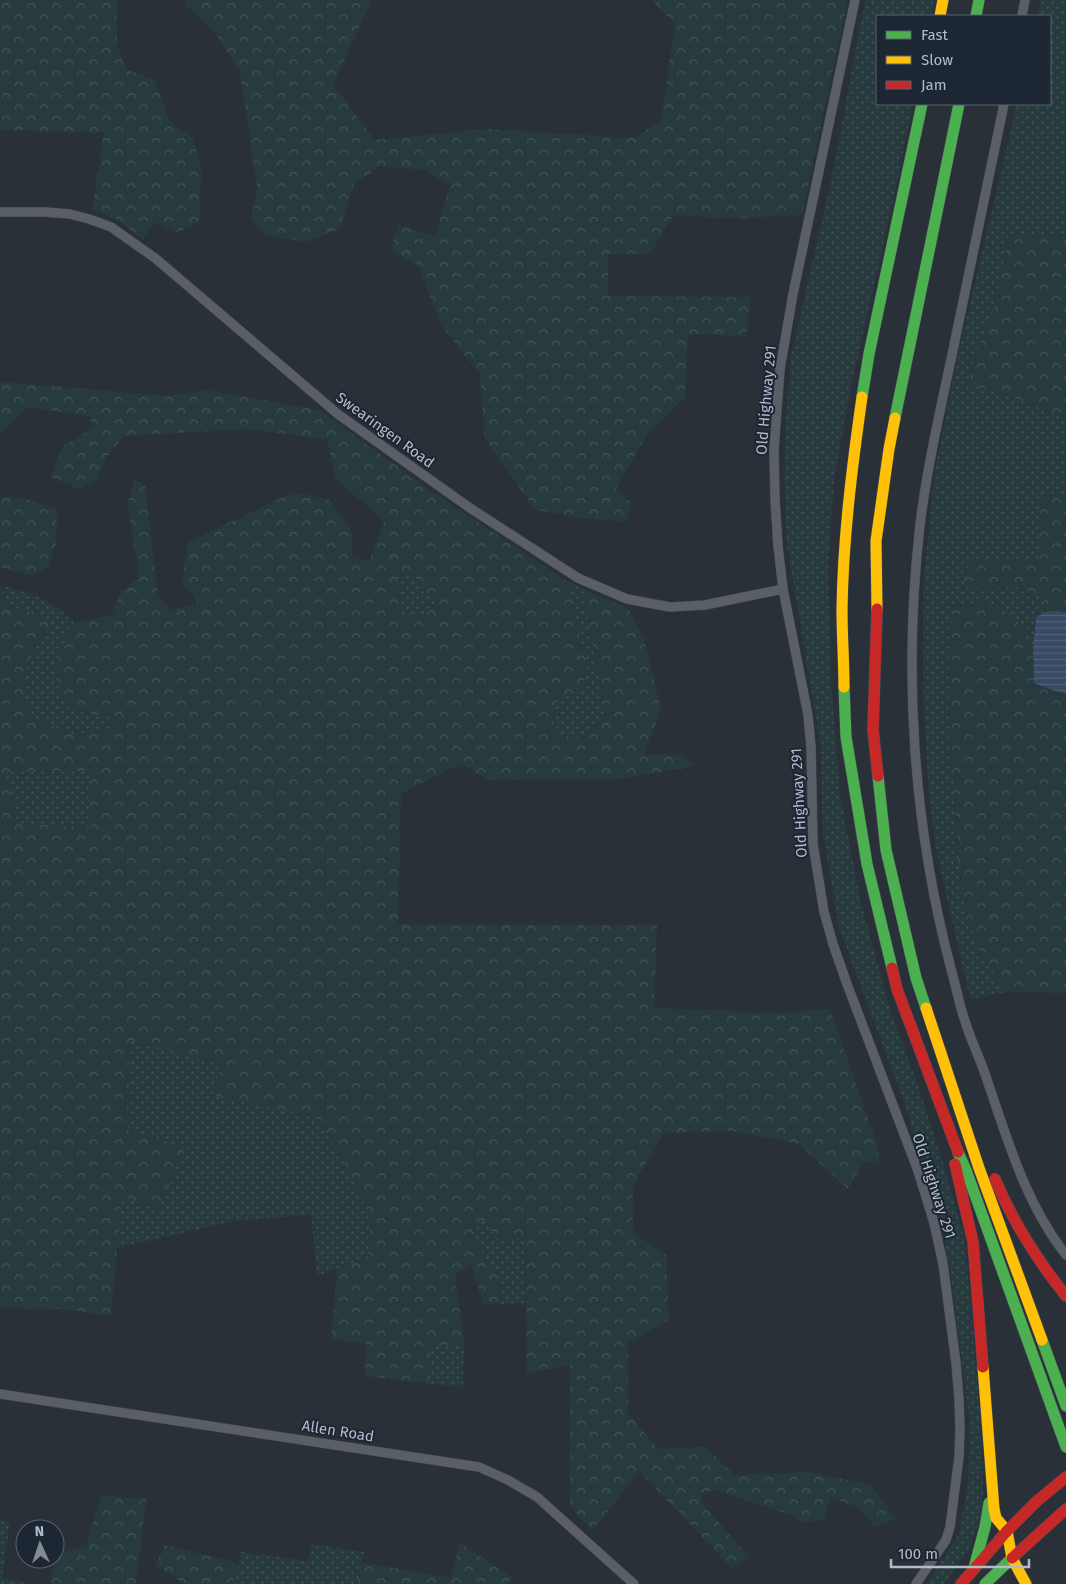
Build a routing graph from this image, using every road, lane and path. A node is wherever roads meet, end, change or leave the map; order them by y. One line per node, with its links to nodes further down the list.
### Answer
1 (855, 0): 12 (street, Old Highway 291)
2 (943, 0): 5 (main road)
3 (979, 0): 6 (main road)
4 (1025, 0): 7 (street)
5 (940, 15)
6 (976, 15)
7 (1022, 15)
8 (922, 105): 14 (main road)
9 (959, 105): 13 (main road)
10 (1004, 105): 15 (street)
11 (0, 212): 12 (street, Swearingen Road)
12 (784, 589): 27 (street, Old Highway 291)
13 (955, 1096): 16 (main road); 18 (main road)
14 (951, 1137): 19 (main road); 21 (main road)
15 (1066, 1255)
16 (1066, 1296)
17 (0, 1394): 26 (street, Allen Road)
18 (1066, 1406)
19 (1066, 1446)
20 (1066, 1476): 23 (main road)
21 (992, 1480): 23 (main road); 25 (main road)
22 (1066, 1509): 24 (main road)
23 (1007, 1531): 24 (main road); 25 (main road)
24 (1012, 1558): 29 (main road); 30 (main road)
25 (974, 1568): 28 (main road)
26 (634, 1584)
27 (916, 1584)
28 (961, 1584)
29 (985, 1584)
30 (1026, 1584)

